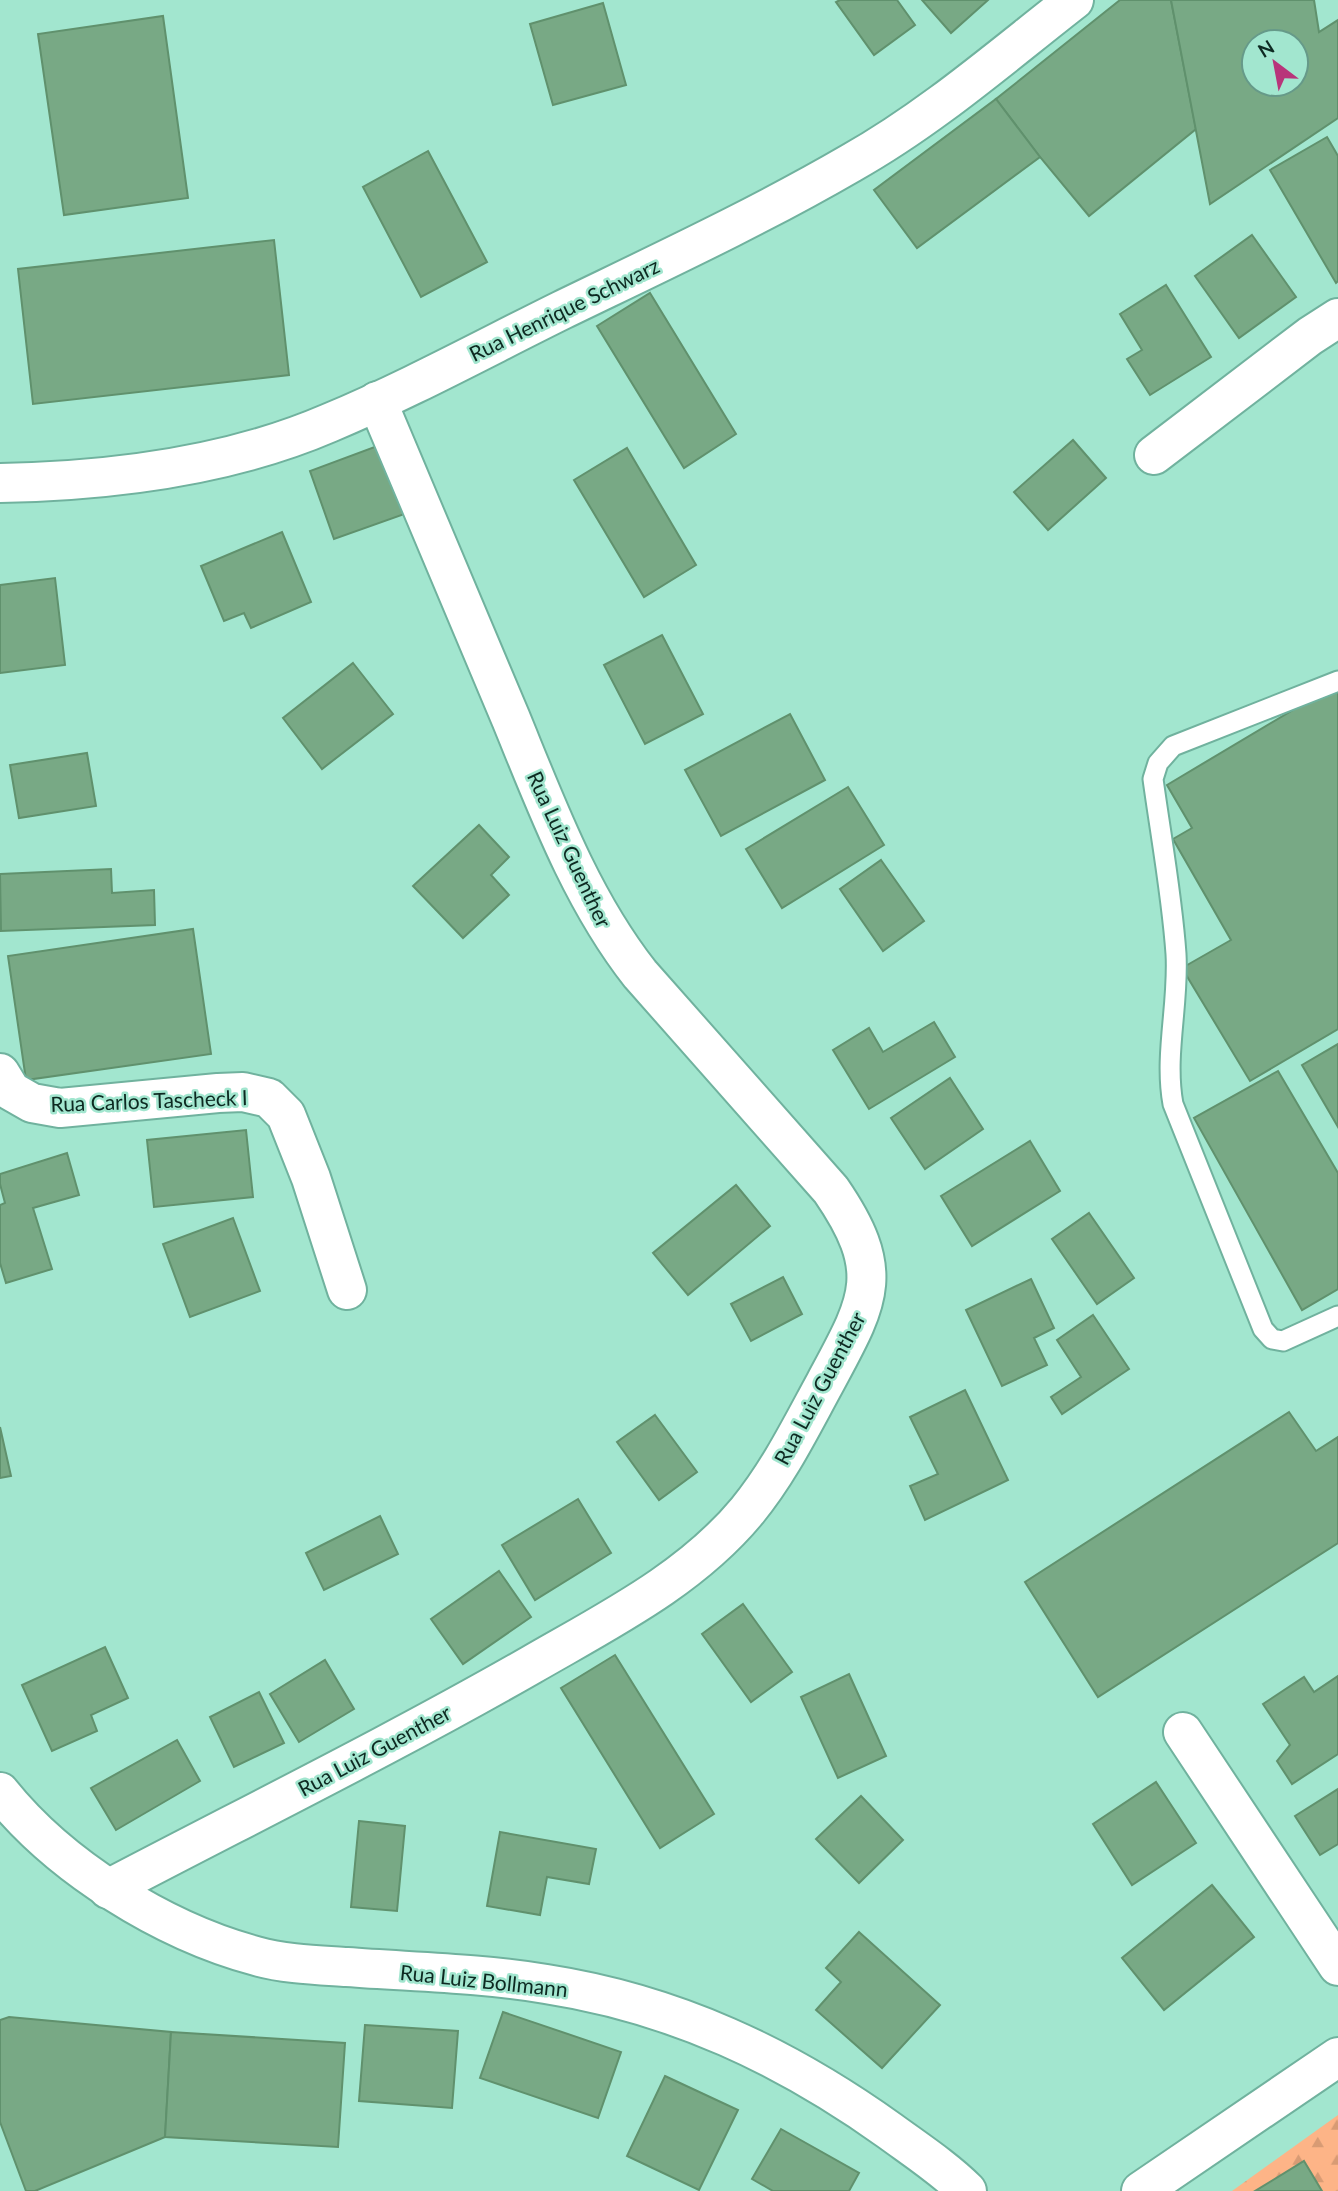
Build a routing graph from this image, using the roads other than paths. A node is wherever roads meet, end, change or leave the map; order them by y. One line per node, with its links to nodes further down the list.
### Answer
1 (1074, 0): 3 (street, Rua Henrique Schwarz)
2 (1338, 318): 4 (street)
3 (377, 401): 5 (street, Rua Henrique Schwarz); 12 (street, Rua Luiz Guenther)
4 (1154, 455)
5 (0, 483)
6 (1338, 681): 9 (lane)
7 (0, 1073): 8 (street, Rua Carlos Tascheck I)
8 (347, 1290)
9 (1338, 1316)
10 (1183, 1732): 13 (street)
11 (0, 1792): 12 (street, Rua Luiz Bollmann)
12 (108, 1889): 15 (street, Rua Luiz Bollmann)
13 (1338, 1966)
14 (1338, 2057): 16 (street)
15 (967, 2191)
16 (1141, 2191)

